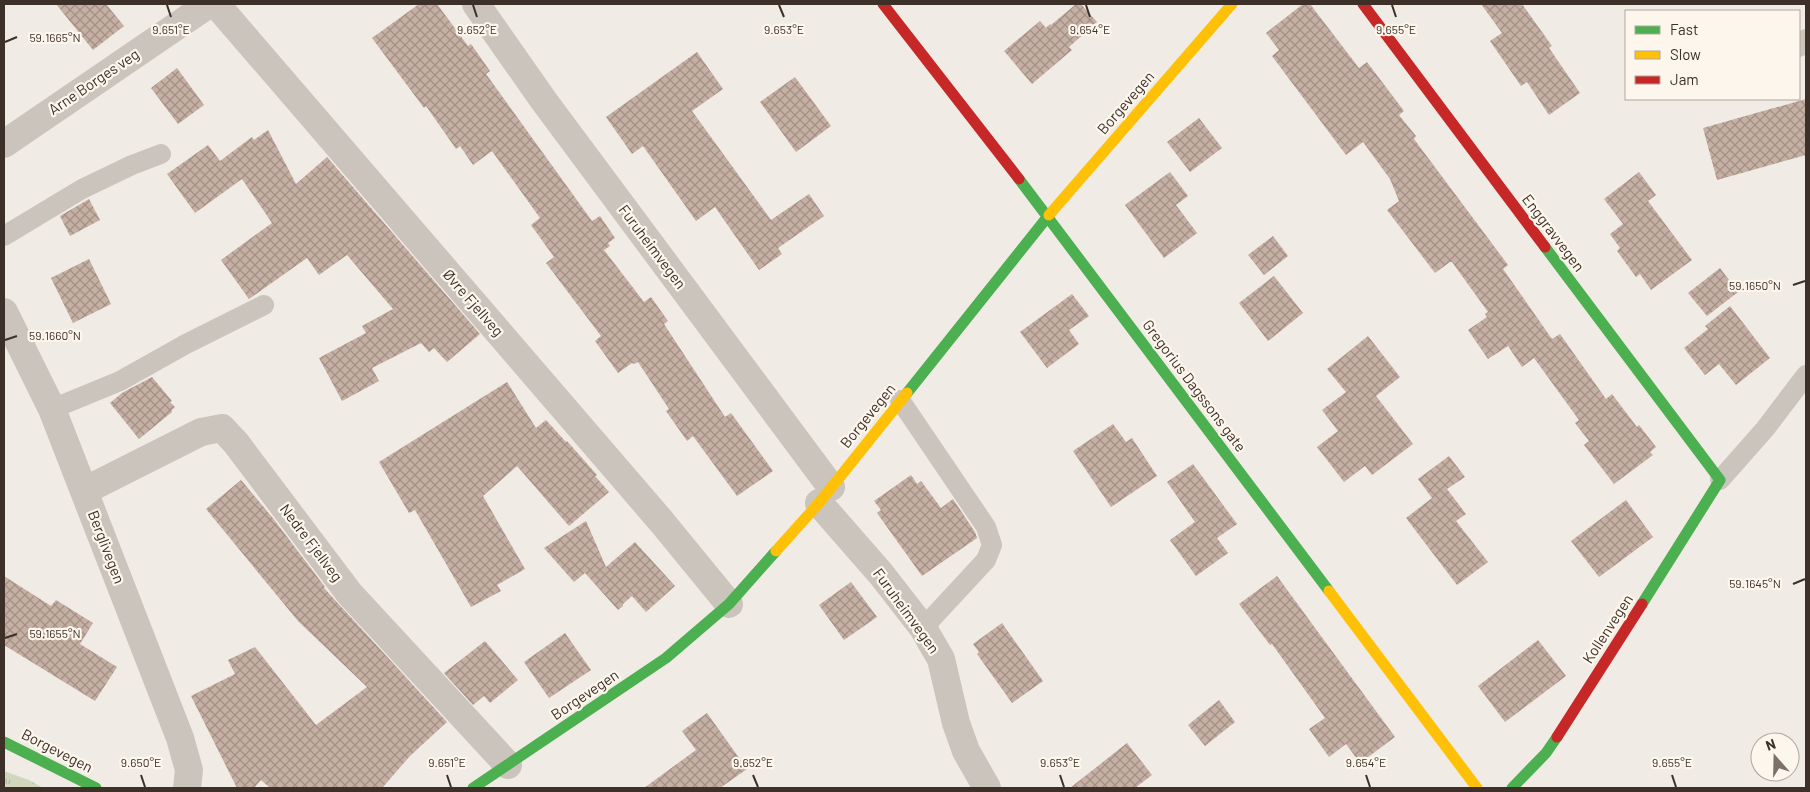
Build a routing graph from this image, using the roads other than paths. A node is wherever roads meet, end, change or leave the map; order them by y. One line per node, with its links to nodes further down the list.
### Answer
1 (209, 4): 7 (street, Arne Borges veg)
2 (216, 4): 19 (street, Øvre Fjellveg)
3 (476, 4): 18 (street, Furuheimvegen)
4 (883, 4): 9 (street, Gregorius Dagssons gate)
5 (1232, 4): 9 (street, Borgevegen)
6 (1363, 4): 16 (street, Enggravvegen)
7 (4, 144)
8 (161, 154): 10 (lane)
9 (1048, 216): 14 (street, Borgevegen); 27 (street, Gregorius Dagssons gate)
10 (4, 236)
11 (264, 305): 15 (lane)
12 (4, 312): 15 (street, Berglivegen)
13 (1806, 375): 16 (lane)
14 (900, 400): 18 (street, Borgevegen); 20 (lane)
15 (52, 409): 17 (street, Berglivegen)
16 (1720, 480): 28 (street, Kollenvegen)
17 (84, 490): 22 (street, Nedre Fjellveg); 24 (street, Berglivegen)
18 (825, 495): 19 (street, Borgevegen); 20 (street, Furuheimvegen)
19 (729, 604): 22 (street, Borgevegen)
20 (923, 628): 26 (street, Furuheimvegen)
21 (4, 742): 23 (street, Borgevegen)
22 (508, 765): 25 (street, Borgevegen)
23 (96, 788)
24 (187, 788)
25 (473, 788)
26 (987, 788)
27 (1477, 788)
28 (1512, 788)

